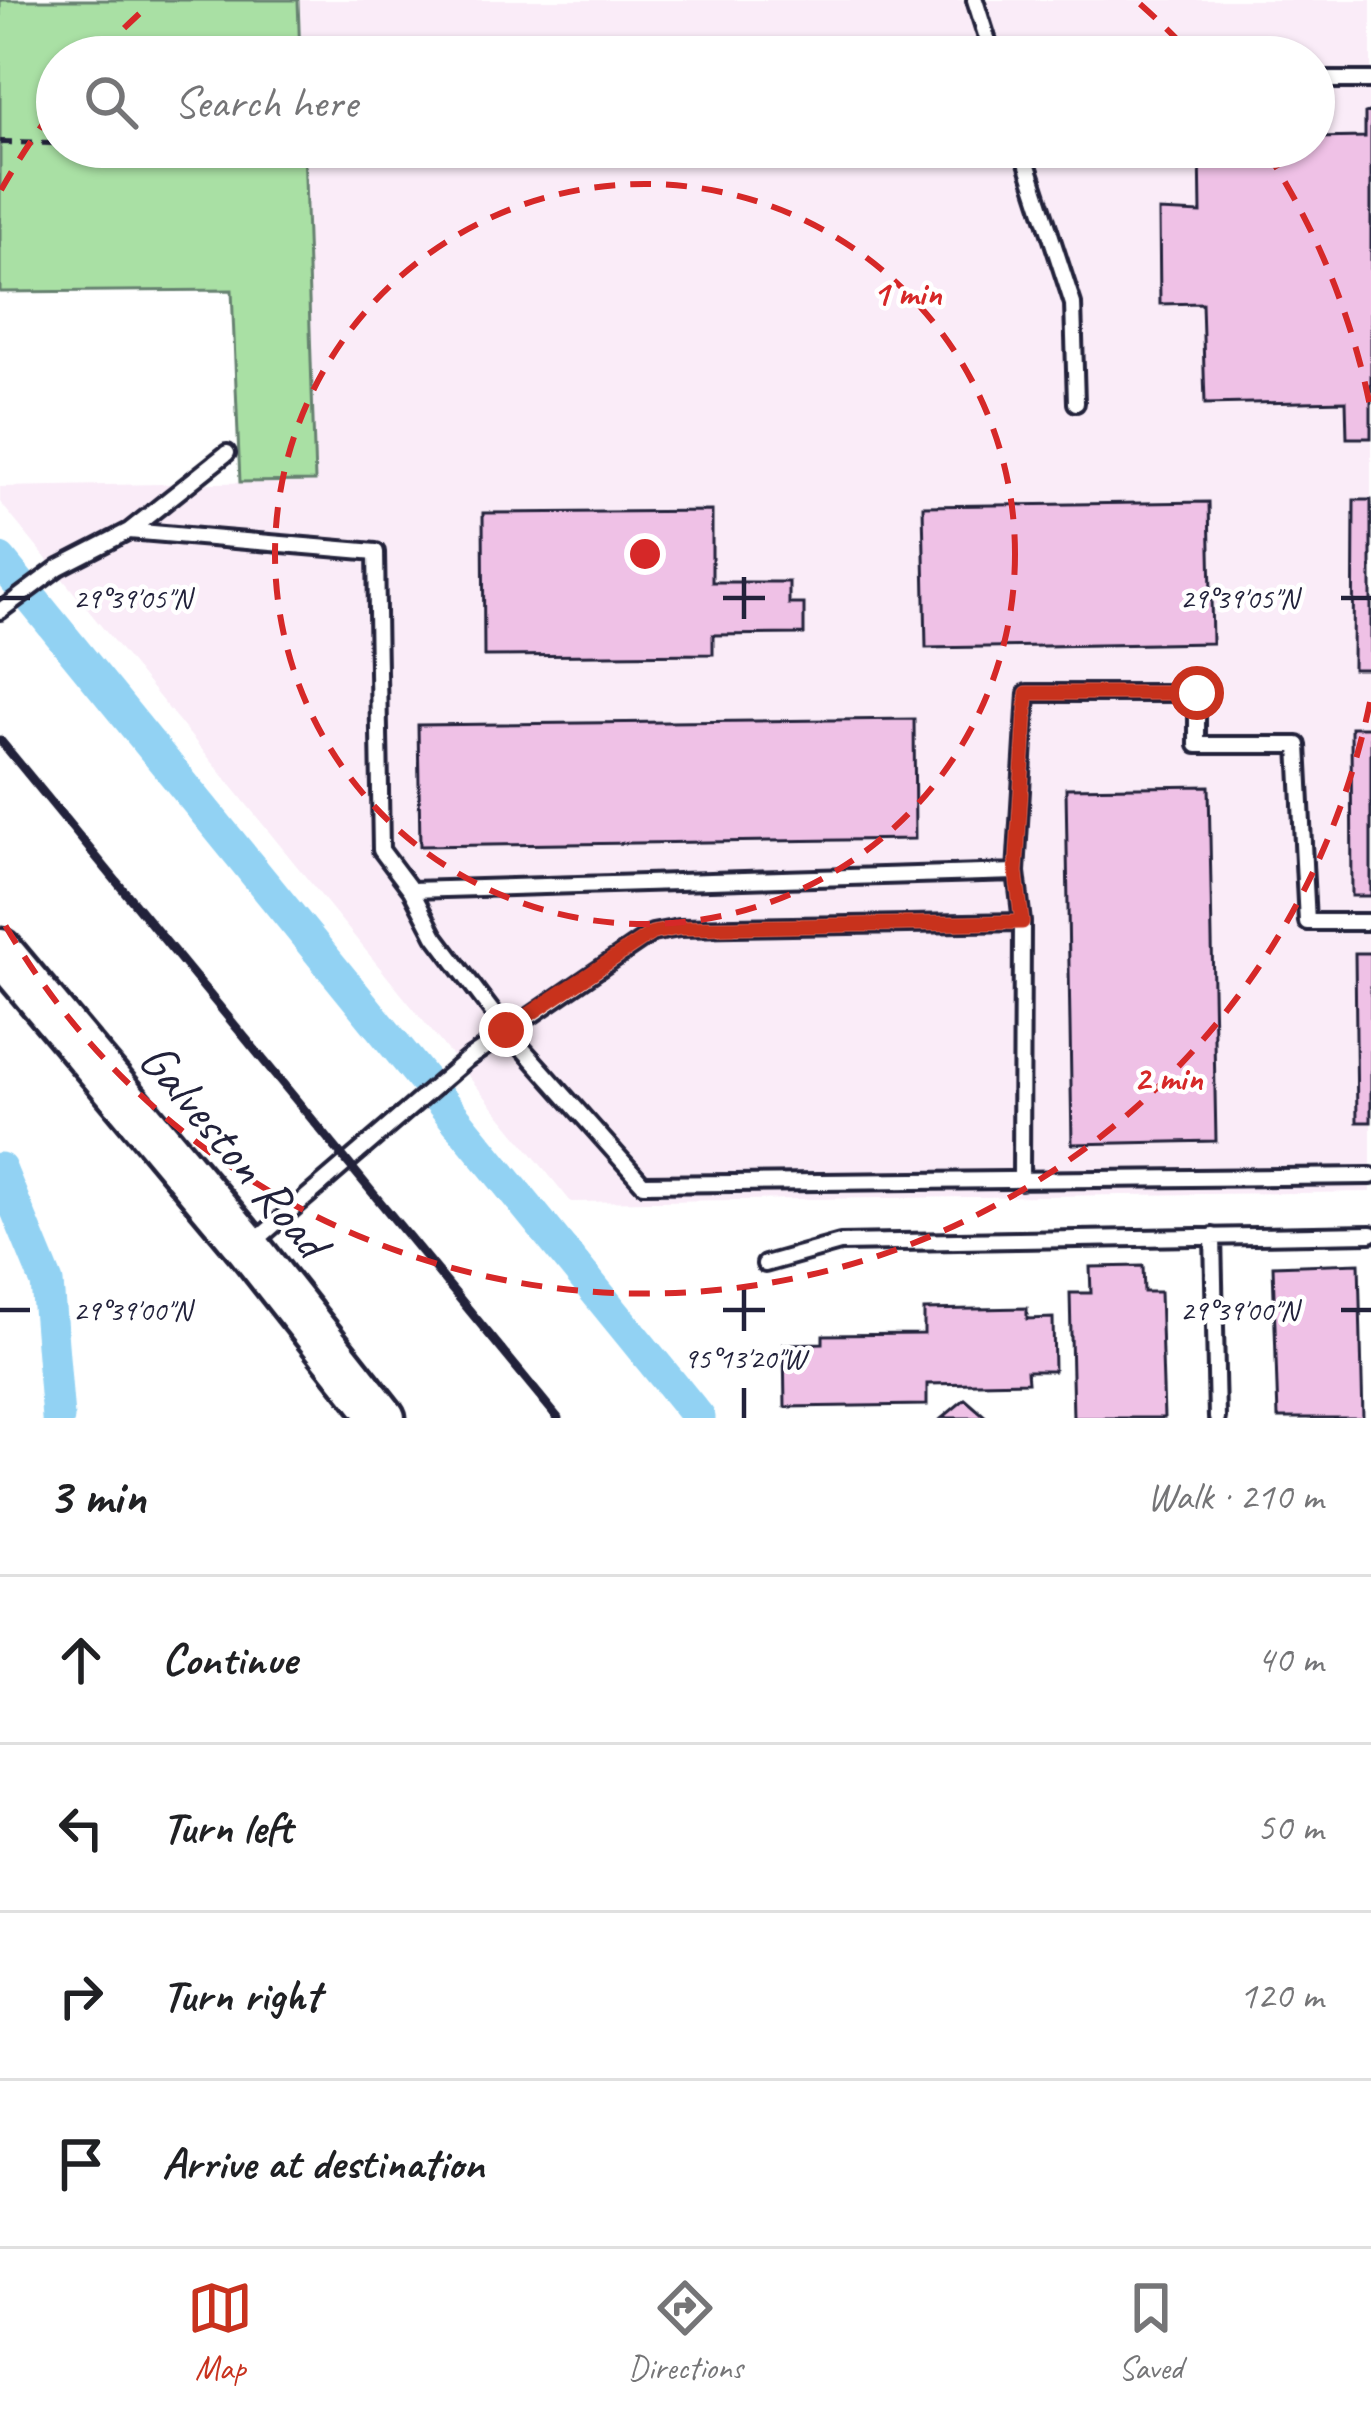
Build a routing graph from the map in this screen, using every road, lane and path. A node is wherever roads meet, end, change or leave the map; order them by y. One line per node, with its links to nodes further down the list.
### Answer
1 (975, 0): 2 (lane)
2 (986, 36)
3 (1335, 80): 4 (lane)
4 (1371, 80)
5 (0, 142): 6 (path)
6 (36, 143)
7 (1029, 168): 8 (lane)
8 (1076, 403)
9 (226, 453): 10 (lane)
10 (129, 531): 11 (lane); 13 (lane)
11 (2, 610)
12 (1016, 872): 13 (lane); 14 (lane); 15 (lane)
13 (411, 890): 17 (lane)
14 (1022, 922): 17 (lane); 19 (lane)
15 (1371, 922)
16 (0, 951): 22 (main road, Galveston Road)
17 (506, 1030): 19 (lane); 22 (lane)
18 (1371, 1176): 19 (lane)
19 (1022, 1181)
20 (1371, 1234): 21 (lane)
21 (1214, 1236): 23 (lane); 25 (lane)
22 (248, 1247): 24 (main road, Galveston Road)
23 (765, 1264)
24 (383, 1418)
25 (1217, 1418)

